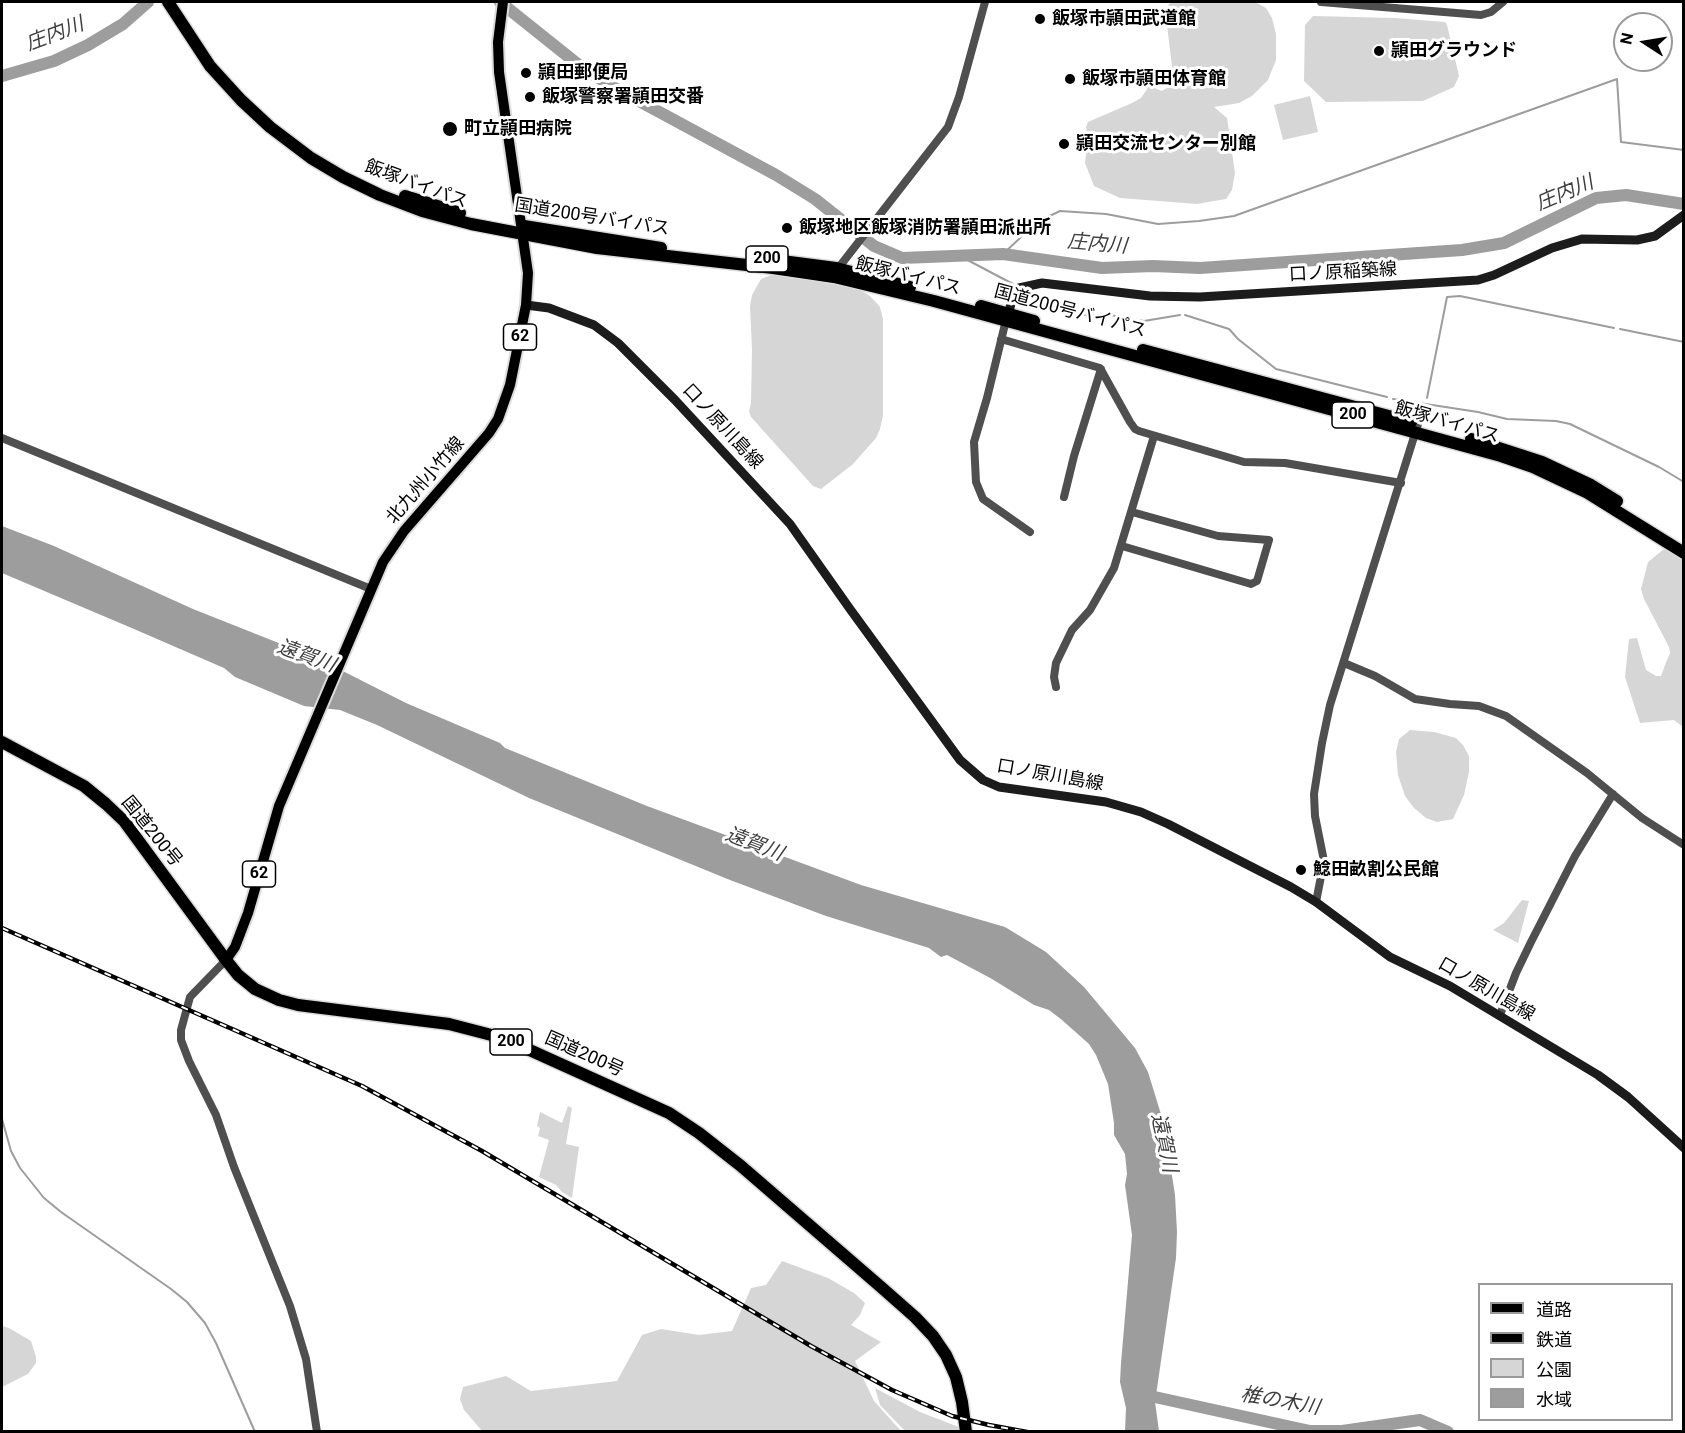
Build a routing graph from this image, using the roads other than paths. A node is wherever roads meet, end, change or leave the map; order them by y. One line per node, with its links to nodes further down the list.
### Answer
1 (503, 2): 7 (main road, 北九州小竹線 / 62)
2 (985, 2): 8 (street)
3 (1322, 2): 4 (street)
4 (1503, 2)
5 (171, 3): 7 (highway, 国道200号バイパス / 200)
6 (1683, 215): 10 (main road, 口ノ原稲築線)
7 (523, 230): 8 (highway, 国道200号バイパス / 200); 9 (main road, 北九州小竹線 / 62)
8 (835, 273): 10 (highway, 国道200号バイパス / 200)
9 (526, 305): 23 (main road, 北九州小竹線 / 62); 29 (main road, 口ノ原川島線)
10 (1006, 318): 11 (street); 13 (highway, 国道200号バイパス / 200)
11 (1001, 339): 12 (street); 19 (street)
12 (1101, 369): 14 (street); 17 (street)
13 (1417, 428): 16 (street); 20 (highway, 国道200号バイパス / 200); 22 (highway, 飯塚バイパス / 200)
14 (1154, 436): 16 (street); 18 (street)
15 (2, 438): 23 (street)
16 (1401, 483): 24 (street)
17 (1064, 497)
18 (1132, 512): 21 (street); 21 (street)
19 (1030, 532)
20 (1683, 543)
21 (1122, 546): 25 (street)
22 (1683, 553)
23 (370, 592): 30 (main road, 北九州小竹線 / 62)
24 (1344, 663): 27 (street); 29 (street)
25 (1056, 687)
26 (2, 742): 30 (highway, 国道200号 / 200)
27 (1613, 794): 28 (street); 31 (street)
28 (1683, 845)
29 (1316, 902): 31 (main road, 口ノ原川島線)
30 (226, 960): 33 (street); 34 (highway, 国道200号 / 200)
31 (1500, 1015): 32 (main road, 口ノ原川島線)
32 (1683, 1148)
33 (317, 1431)
34 (966, 1431)

